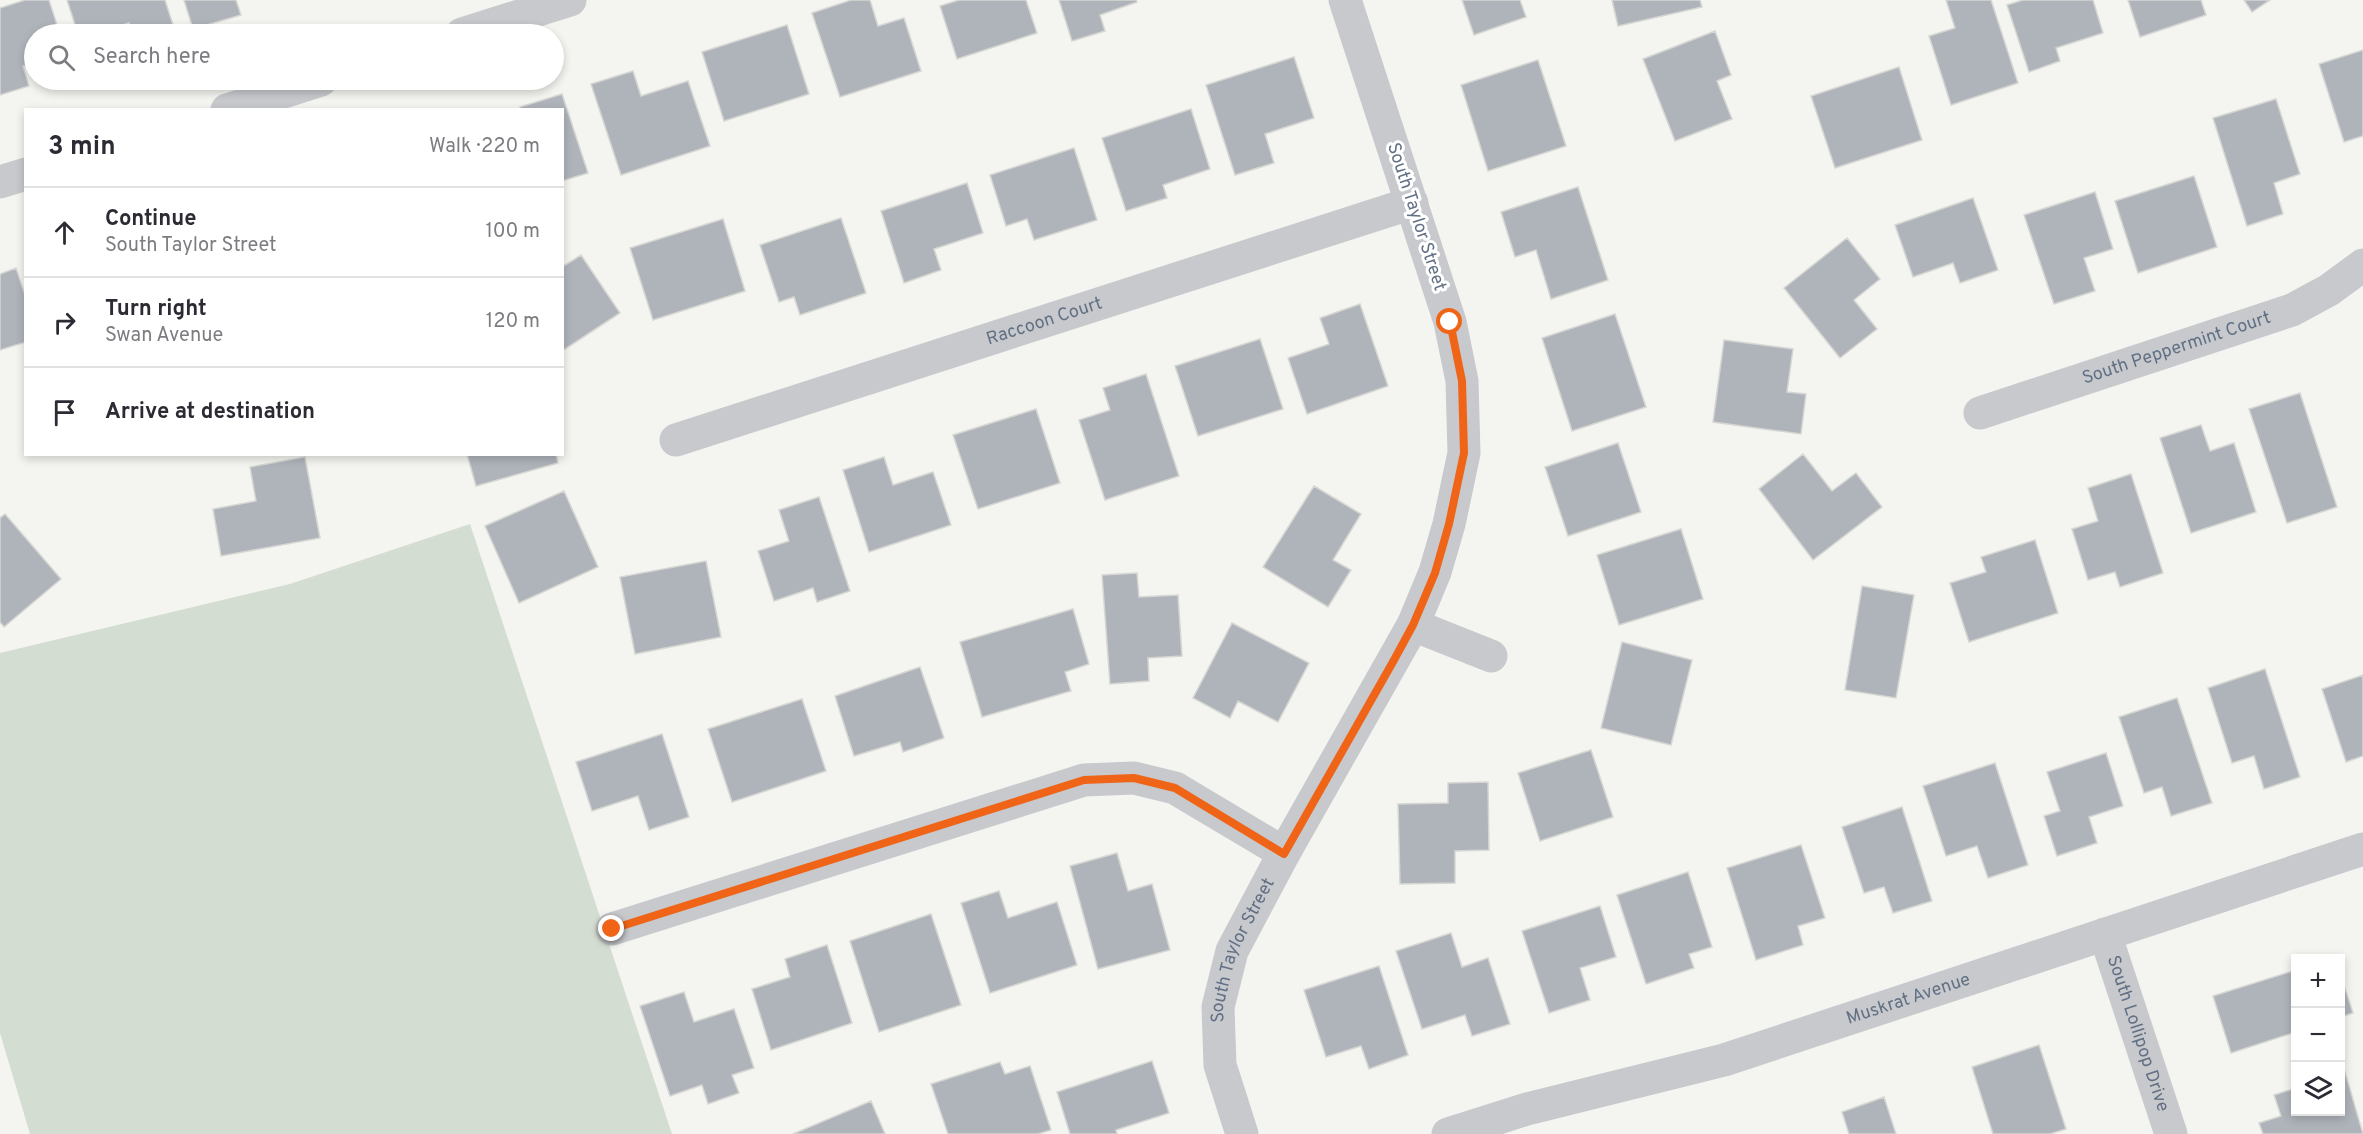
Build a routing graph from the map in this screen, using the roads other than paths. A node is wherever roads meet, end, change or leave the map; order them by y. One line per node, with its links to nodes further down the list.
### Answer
1 (570, 0): 3 (street)
2 (1345, 0): 8 (street, South Taylor Street)
3 (494, 24)
4 (290, 90): 5 (street)
5 (233, 108)
6 (24, 175): 7 (street)
7 (0, 182)
8 (1412, 202): 11 (street, Raccoon Court); 12 (street, South Taylor Street)
9 (2363, 265): 10 (street, South Peppermint Court)
10 (1980, 413)
11 (676, 440)
12 (1413, 625): 13 (street); 15 (street, South Taylor Street)
13 (1491, 656)
14 (2363, 849): 17 (street, Muskrat Avenue)
15 (1284, 854): 16 (street); 18 (street, South Taylor Street)
16 (612, 929)
17 (2105, 934): 19 (street, Muskrat Avenue); 20 (street, South Lollipop Drive)
18 (1242, 1134)
19 (1448, 1134)
20 (2171, 1134)

